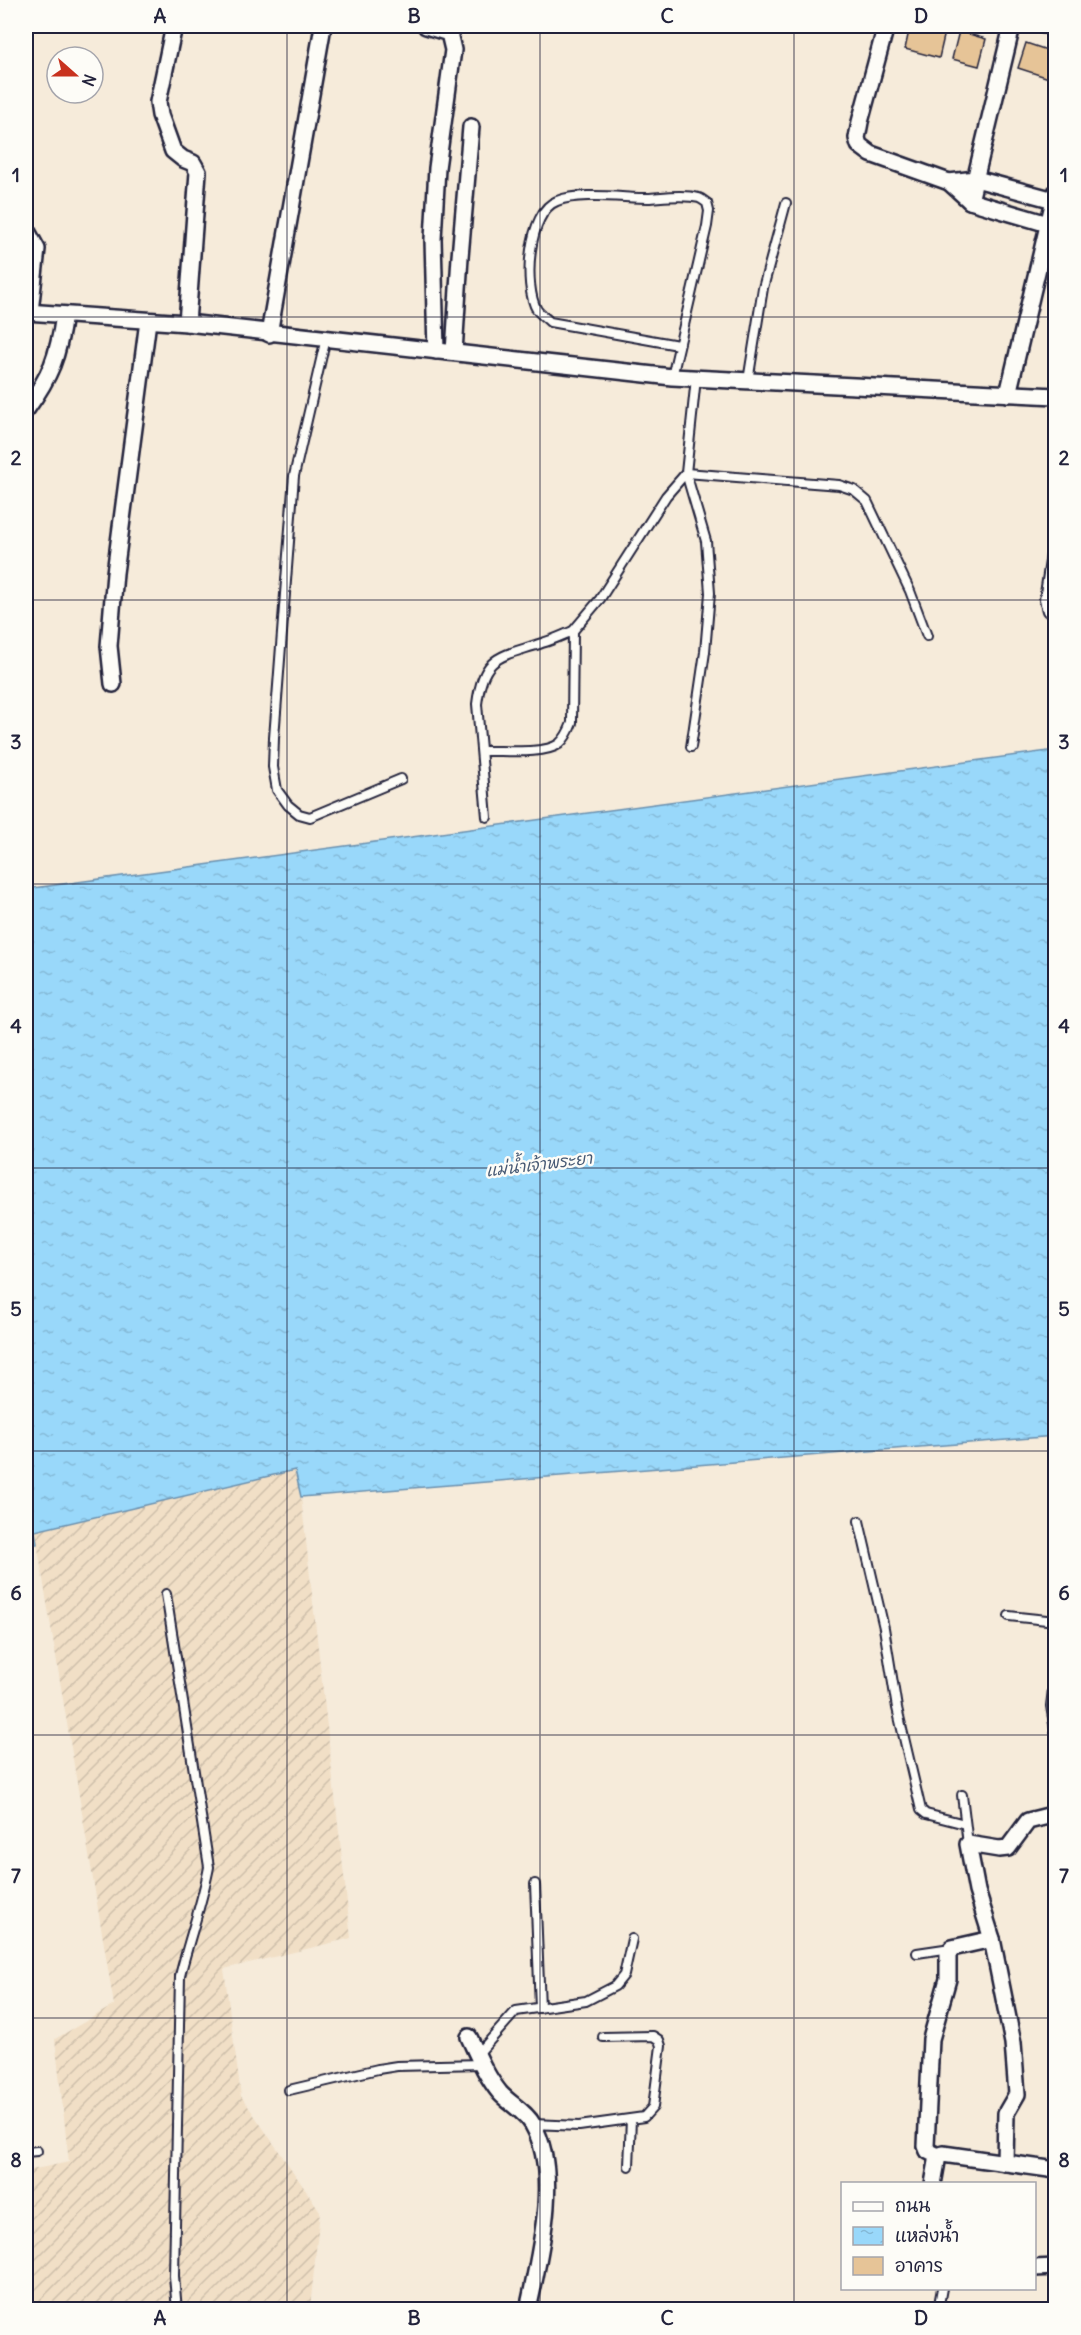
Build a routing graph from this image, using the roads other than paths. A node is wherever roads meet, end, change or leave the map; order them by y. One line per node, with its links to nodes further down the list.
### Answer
1 (174, 26): 17 (street)
2 (323, 26): 18 (street)
3 (426, 26): 21 (street)
4 (886, 26): 8 (street)
5 (1012, 26): 7 (street)
6 (471, 127): 22 (street)
7 (976, 179): 8 (street); 9 (street); 10 (street)
8 (950, 182): 10 (street)
9 (1055, 196): 12 (street)
10 (970, 201): 12 (street)
11 (786, 203): 25 (lane)
12 (1047, 224): 26 (street)
13 (26, 229): 14 (street)
14 (28, 312): 15 (street)
15 (64, 315): 16 (street); 28 (street)
16 (148, 321): 17 (street); 34 (street)
17 (187, 323): 18 (street)
18 (269, 334): 19 (street)
19 (326, 338): 21 (street); 37 (lane)
20 (678, 345): 20 (lane); 23 (lane)
21 (436, 351): 22 (street)
22 (454, 352): 23 (street)
23 (672, 377): 24 (street)
24 (696, 378): 25 (street); 29 (lane)
25 (748, 381): 26 (street)
26 (1008, 394): 27 (street)
27 (1056, 396)
28 (26, 410)
29 (686, 473): 32 (lane); 33 (lane); 35 (lane)
30 (1056, 522): 31 (lane)
31 (1056, 619)
32 (573, 631): 36 (lane); 36 (lane)
33 (927, 636)
34 (113, 684)
35 (691, 747)
36 (482, 751): 38 (lane)
37 (401, 779)
38 (488, 817)
39 (860, 1521): 47 (lane)
40 (165, 1594): 71 (lane)
41 (1009, 1617): 42 (lane)
42 (1056, 1621)
43 (1056, 1664): 44 (lane)
44 (1056, 1736)
45 (962, 1795): 47 (lane)
46 (1056, 1814): 48 (street)
47 (965, 1824): 48 (lane)
48 (968, 1844): 51 (street)
49 (535, 1884): 54 (lane)
50 (632, 1939): 54 (lane)
51 (992, 1939): 52 (street); 64 (street)
52 (952, 1948): 53 (lane); 63 (street)
53 (917, 1953)
54 (540, 2008): 57 (lane)
55 (469, 2037): 57 (street)
56 (603, 2037): 59 (lane)
57 (480, 2060): 58 (lane); 60 (street)
58 (289, 2090)
59 (631, 2119): 60 (lane); 65 (lane)
60 (533, 2124): 72 (street)
61 (37, 2151): 62 (lane)
62 (26, 2152)
63 (938, 2156): 64 (street); 67 (street)
64 (1005, 2163): 66 (street)
65 (629, 2166)
66 (1056, 2170)
67 (933, 2182)
68 (1056, 2267): 69 (street)
69 (1036, 2268)
70 (942, 2290): 73 (lane)
71 (177, 2310)
72 (528, 2310)
73 (938, 2310)

